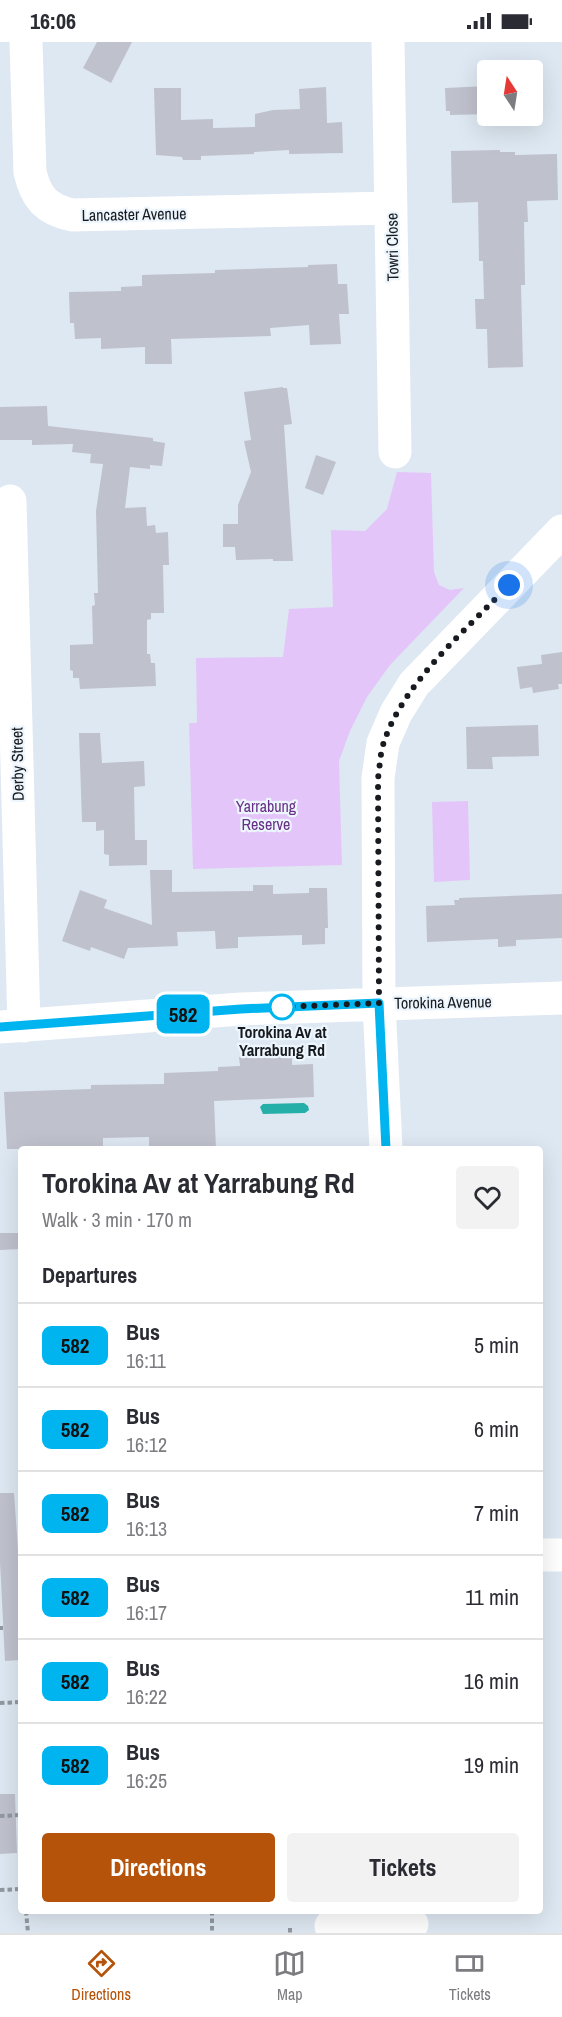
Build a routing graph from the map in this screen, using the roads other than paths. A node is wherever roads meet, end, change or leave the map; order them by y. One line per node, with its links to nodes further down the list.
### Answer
1 (26, 42): 3 (street, Lancaster Avenue)
2 (388, 42): 3 (street, Towri Close)
3 (391, 208): 4 (street, Towri Close)
4 (395, 452)
5 (10, 501): 9 (street, Derby Street)
6 (562, 531): 8 (street)
7 (562, 998): 8 (street, Torokina Avenue)
8 (379, 1003): 9 (street, Torokina Avenue); 10 (street)
9 (12, 1027)
10 (386, 1146)
11 (562, 1555): 12 (street)
12 (543, 1556)
13 (412, 1923): 14 (street)
14 (331, 1926)

